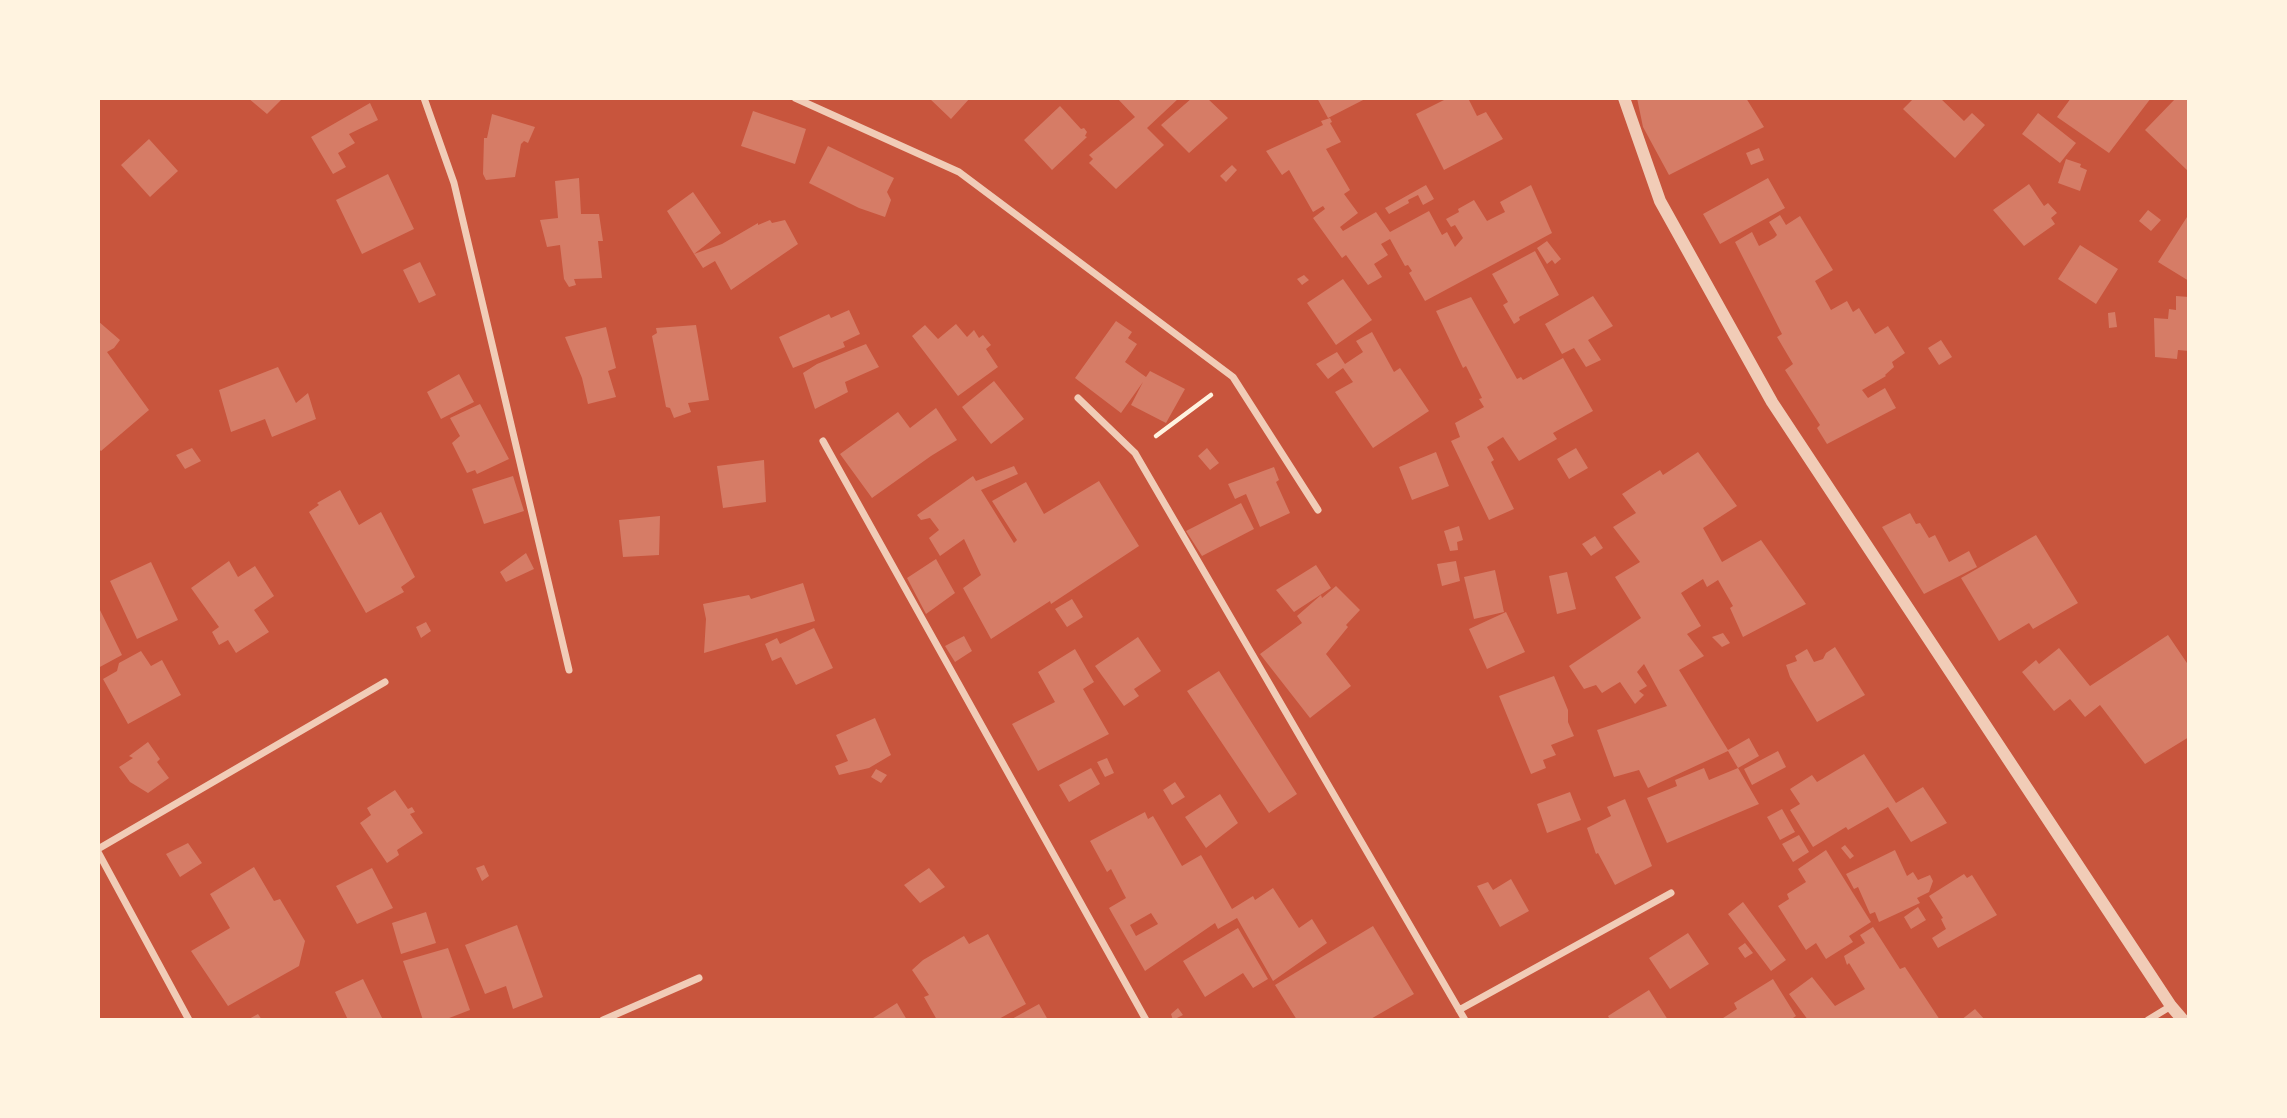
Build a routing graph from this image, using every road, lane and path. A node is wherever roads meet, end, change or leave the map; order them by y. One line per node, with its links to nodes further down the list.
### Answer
1 (424, 98): 9 (street)
2 (795, 98): 4 (street)
3 (1625, 98): 14 (street)
4 (1233, 377): 7 (path); 8 (street)
5 (1078, 398): 7 (street)
6 (823, 441): 18 (street)
7 (1135, 453): 15 (street)
8 (1318, 510)
9 (569, 670)
10 (385, 682): 11 (street)
11 (98, 850): 16 (street)
12 (1671, 892): 15 (street)
13 (699, 978): 17 (street)
14 (2171, 1006): 20 (street); 21 (street)
15 (1459, 1010): 19 (street)
16 (189, 1020)
17 (603, 1020)
18 (1146, 1020)
19 (1465, 1020)
20 (2148, 1020)
21 (2183, 1020)

